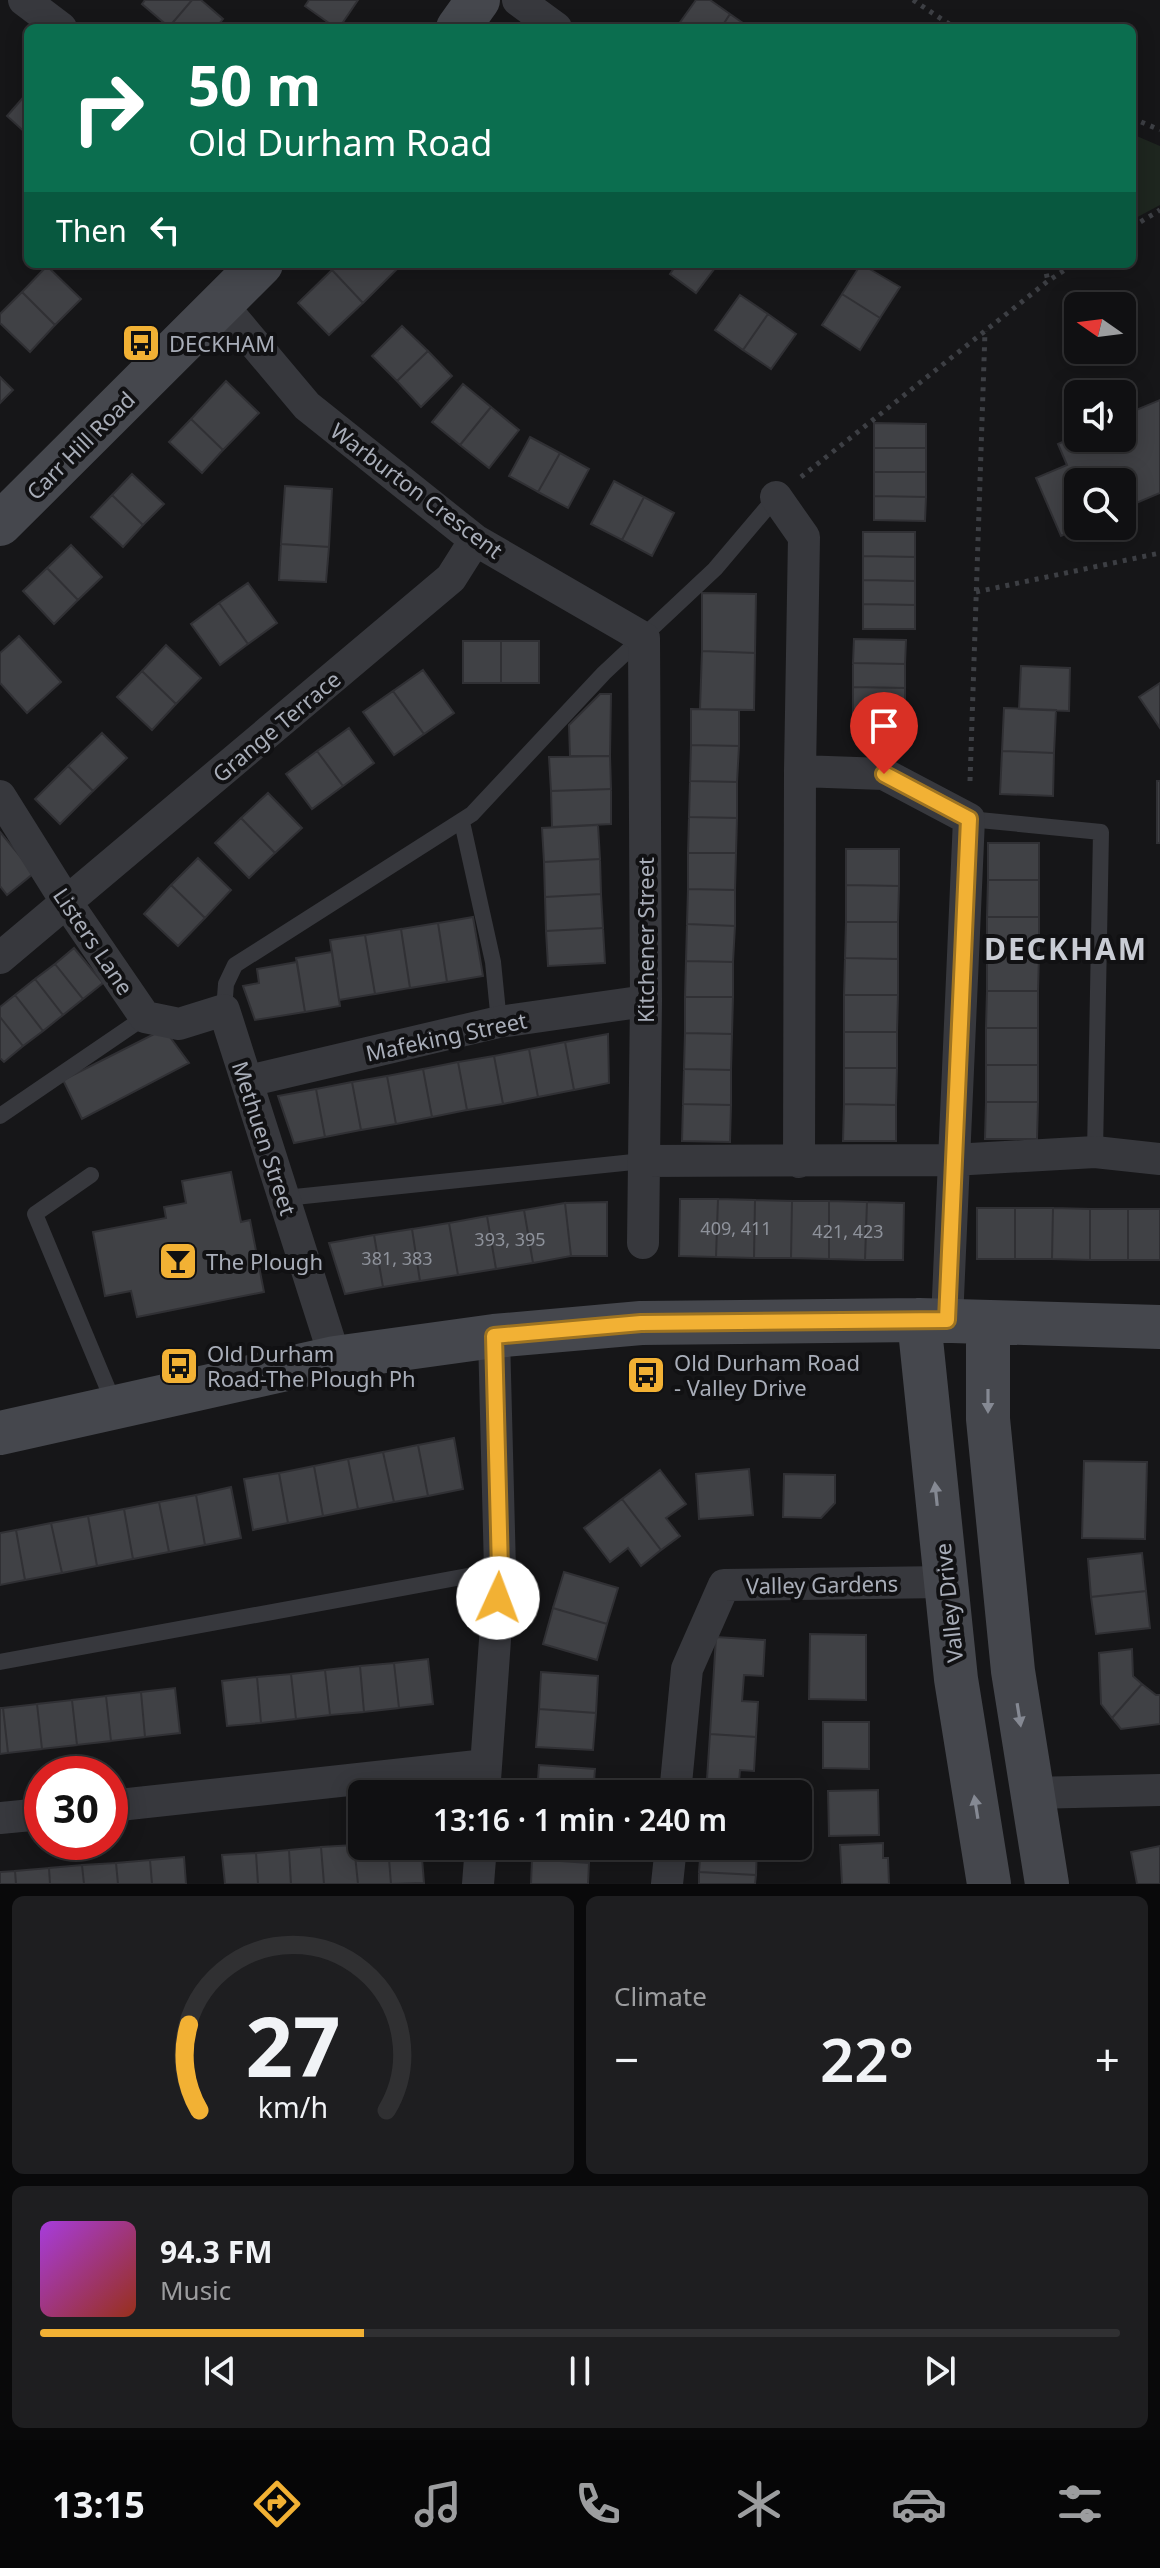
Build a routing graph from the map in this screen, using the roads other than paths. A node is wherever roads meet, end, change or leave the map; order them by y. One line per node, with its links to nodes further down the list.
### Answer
1 (12, 0): 5 (street)
2 (24, 0): 6 (street)
3 (478, 0): 7 (street)
4 (518, 0): 8 (street)
5 (0, 12)
6 (56, 24)
7 (461, 24)
8 (551, 24)
9 (257, 268): 10 (street, Carr Hill Road)
10 (222, 305): 12 (street, Carr Hill Road); 13 (street, Warburton Crescent)
11 (776, 497): 14 (lane); 15 (street)
12 (0, 524)
13 (475, 540): 14 (street, Warburton Crescent); 19 (street, Grange Terrace)
14 (644, 638): 18 (lane); 21 (street, Kitchener Street)
15 (800, 771): 17 (street); 31 (street)
16 (0, 796): 19 (street, Listers Lane)
17 (969, 819): 27 (lane); 29 (street)
18 (462, 822): 22 (lane); 24 (lane)
19 (67, 903): 20 (street, Grange Terrace); 23 (street, Listers Lane)
20 (0, 958)
21 (646, 1001): 24 (street, Mafeking Street); 30 (street, Kitchener Street)
22 (224, 1010): 23 (street, Listers Lane); 25 (street, Methuen Street)
23 (145, 1017): 26 (lane)
24 (499, 1022): 25 (street, Mafeking Street)
25 (248, 1081): 33 (street, Methuen Street)
26 (0, 1116)
27 (1095, 1152): 28 (street); 29 (street)
28 (1160, 1159)
29 (953, 1160): 31 (street); 35 (street)
30 (643, 1161): 31 (street); 33 (lane); 34 (street, Kitchener Street)
31 (799, 1162)
32 (91, 1175): 39 (lane)
33 (285, 1198): 38 (street, Methuen Street)
34 (643, 1243)
35 (951, 1321): 36 (street); 37 (street); 42 (street, Valley Drive, one-way to 35); 44 (street, one-way to 44)
36 (1160, 1327)
37 (494, 1336): 38 (street); 41 (street)
38 (335, 1358): 39 (street)
39 (115, 1407): 40 (street)
40 (0, 1433)
41 (500, 1570): 43 (lane); 46 (street)
42 (945, 1582): 45 (street, Valley Drive); 47 (street, Valley Gardens)
43 (0, 1662)
44 (1013, 1671): 45 (street); 50 (street, one-way to 50)
45 (956, 1679): 58 (street, Valley Drive, one-way to 45)
46 (485, 1780)
47 (676, 1780)
48 (348, 1789): 51 (street)
49 (1160, 1790): 50 (street)
50 (1031, 1793): 59 (street)
51 (128, 1805)
52 (24, 1816): 53 (street)
53 (0, 1818)
54 (480, 1860): 56 (street)
55 (670, 1860): 57 (street)
56 (478, 1884)
57 (667, 1884)
58 (989, 1884)
59 (1047, 1884)

